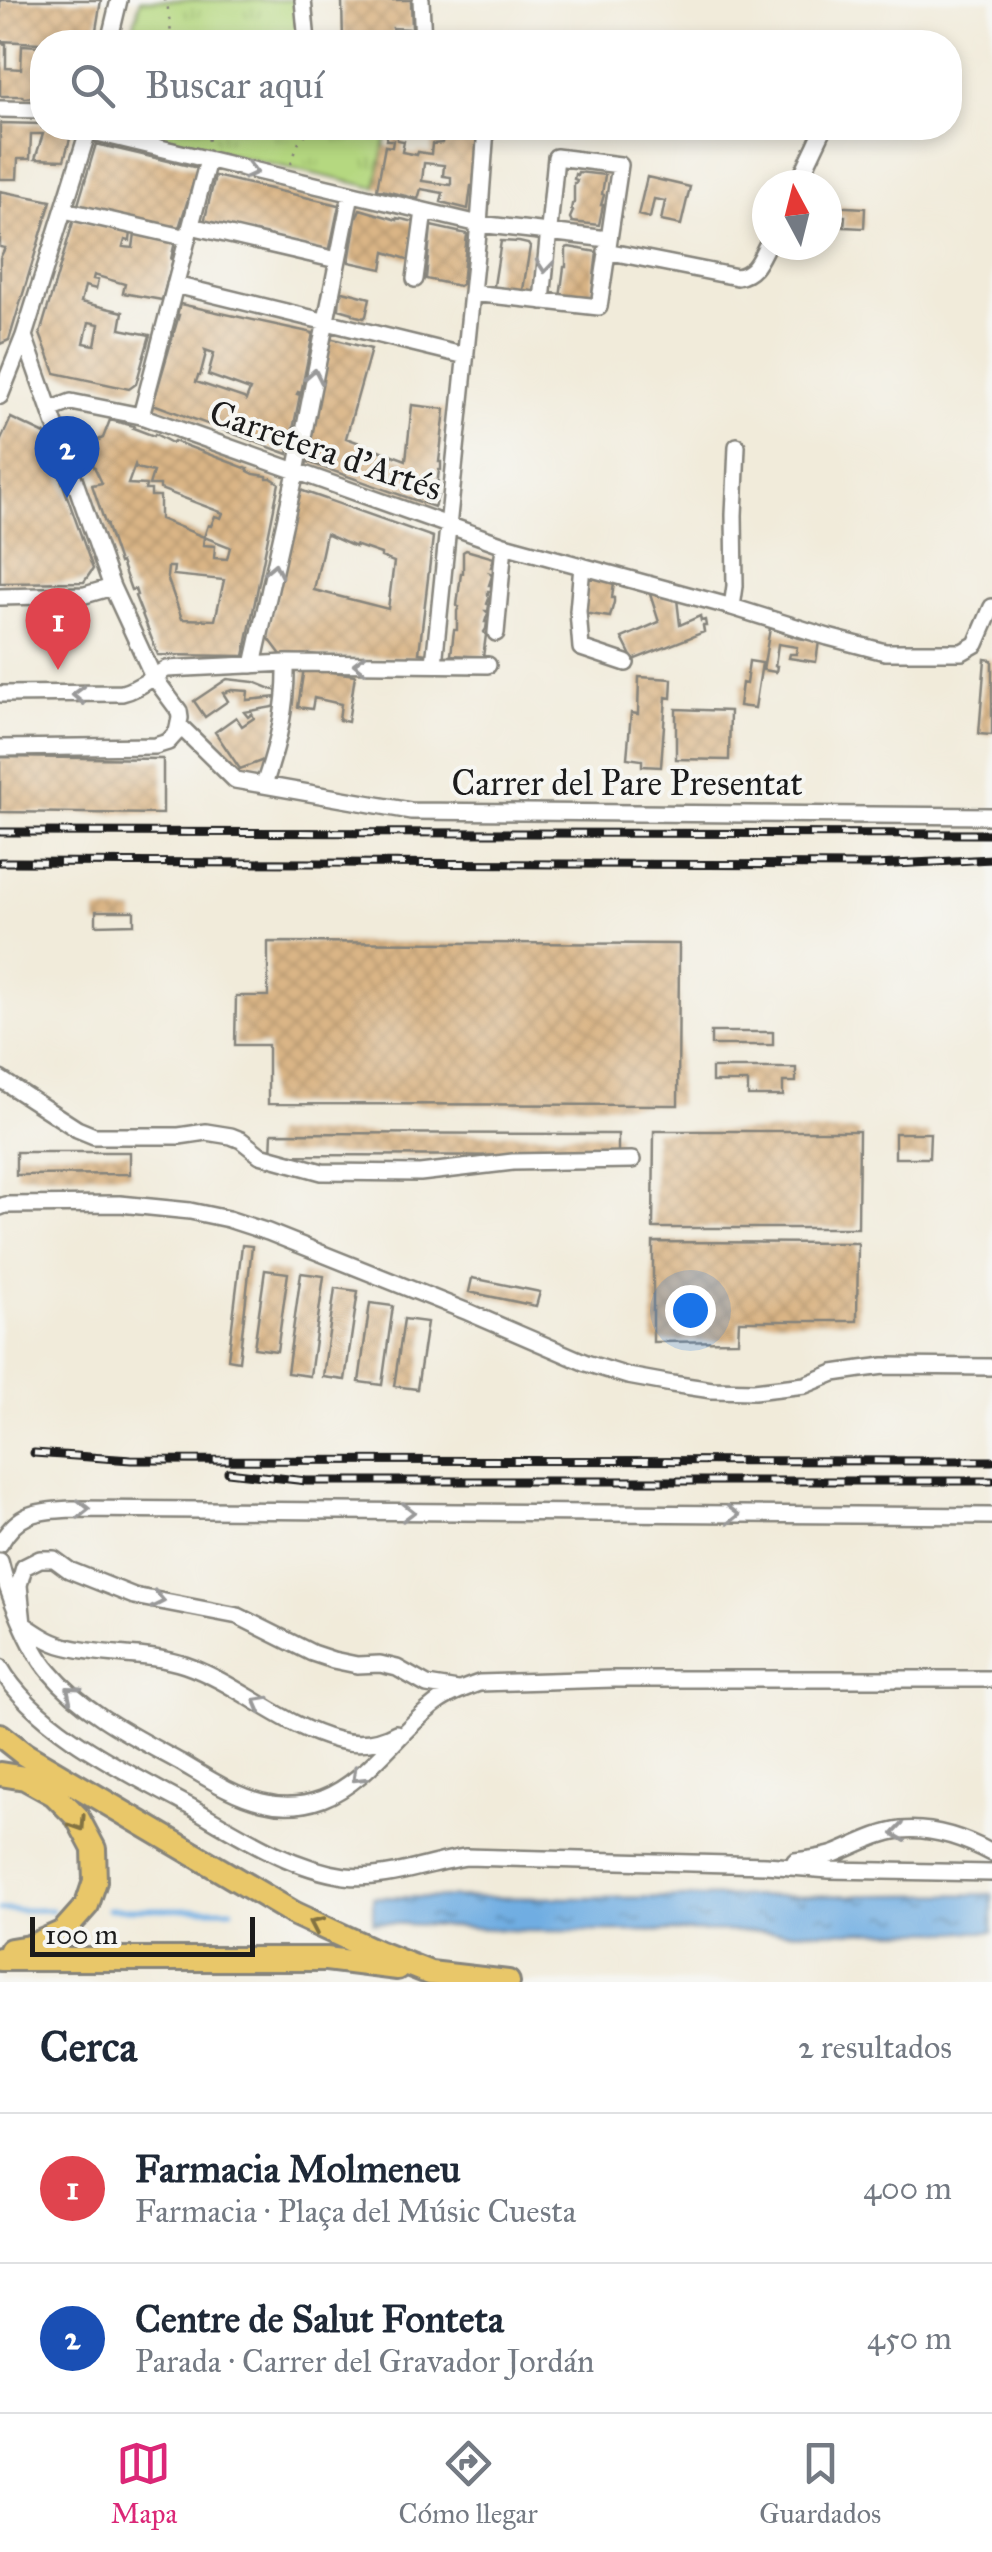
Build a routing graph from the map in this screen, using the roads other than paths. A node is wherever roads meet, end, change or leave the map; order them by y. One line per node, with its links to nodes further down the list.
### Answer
1 (119, 0): 4 (street)
2 (304, 0): 5 (street)
3 (422, 0): 6 (street)
4 (113, 30)
5 (306, 30)
6 (423, 30)
7 (0, 108): 8 (street)
8 (30, 109)
9 (86, 140): 16 (street)
10 (138, 140): 13 (street)
11 (485, 140): 18 (street)
12 (818, 140): 14 (street)
13 (210, 156): 15 (street, one-way to 15); 19 (street)
14 (804, 170)
15 (351, 194): 17 (street); 22 (street)
16 (64, 210): 19 (street); 29 (street)
17 (424, 211): 18 (street); 24 (street)
18 (479, 224): 20 (street); 26 (street)
19 (189, 232): 22 (street); 25 (street)
20 (548, 232): 21 (street); 21 (street); 27 (street, one-way to 27)
21 (607, 245): 23 (street); 27 (street)
22 (336, 260): 28 (street)
23 (759, 260)
24 (415, 279)
25 (175, 286): 28 (street); 34 (street)
26 (472, 293): 27 (street); 30 (street)
27 (542, 300)
28 (325, 320): 30 (street); 36 (street, one-way to 28)
29 (24, 336): 31 (street); 33 (street, Carrer del Pare Presentat)
30 (466, 356): 37 (street)
31 (8, 358): 32 (street)
32 (0, 396)
33 (50, 410): 34 (street, Carretera d'Artés); 40 (street, Carrer del Pare Presentat)
34 (141, 416): 36 (street, Carretera d'Artés)
35 (737, 446): 43 (street)
36 (296, 472): 37 (street, Carretera d'Artés); 48 (street, one-way to 36)
37 (450, 526): 38 (street, Carretera d'Artés); 47 (street)
38 (504, 544): 39 (street, Carretera d'Artés); 44 (street)
39 (582, 566): 43 (street, Carretera d'Artés); 46 (street)
40 (112, 587): 41 (street); 50 (street, Carrer del Pare Presentat)
41 (0, 597)
42 (992, 606): 43 (street, Carretera d'Artés)
43 (732, 607)
44 (496, 633)
45 (286, 663): 47 (street, one-way to 45); 48 (street); 54 (street)
46 (626, 663)
47 (434, 664): 49 (street)
48 (253, 665): 50 (street)
49 (488, 665)
50 (153, 676): 51 (street, one-way to 51); 52 (street, Carrer del Pare Presentat)
51 (0, 694)
52 (180, 726): 53 (street); 54 (street, Carrer del Pare Presentat)
53 (0, 748)
54 (264, 785): 55 (street, Carrer del Pare Presentat)
55 (992, 816)
56 (0, 1080): 57 (street)
57 (632, 1160)
58 (0, 1207): 59 (street)
59 (992, 1367)
60 (992, 1516): 61 (street, one-way to 60)
61 (0, 1544)
62 (0, 1561): 63 (street)
63 (24, 1624): 65 (street, one-way to 65); 68 (street, one-way to 63); 68 (street, one-way to 63)
64 (0, 1667): 72 (street)
65 (412, 1675): 67 (street); 68 (street)
66 (992, 1679): 67 (street)
67 (458, 1690): 68 (street)
68 (417, 1720)
69 (0, 1736): 75 (highway, one-way to 69)
70 (0, 1774): 74 (highway, one-way to 74)
71 (992, 1852): 72 (street, one-way to 72)
72 (766, 1864): 73 (street)
73 (992, 1872)
74 (0, 1956): 75 (highway)
75 (430, 1972): 76 (highway)
76 (508, 1982)

